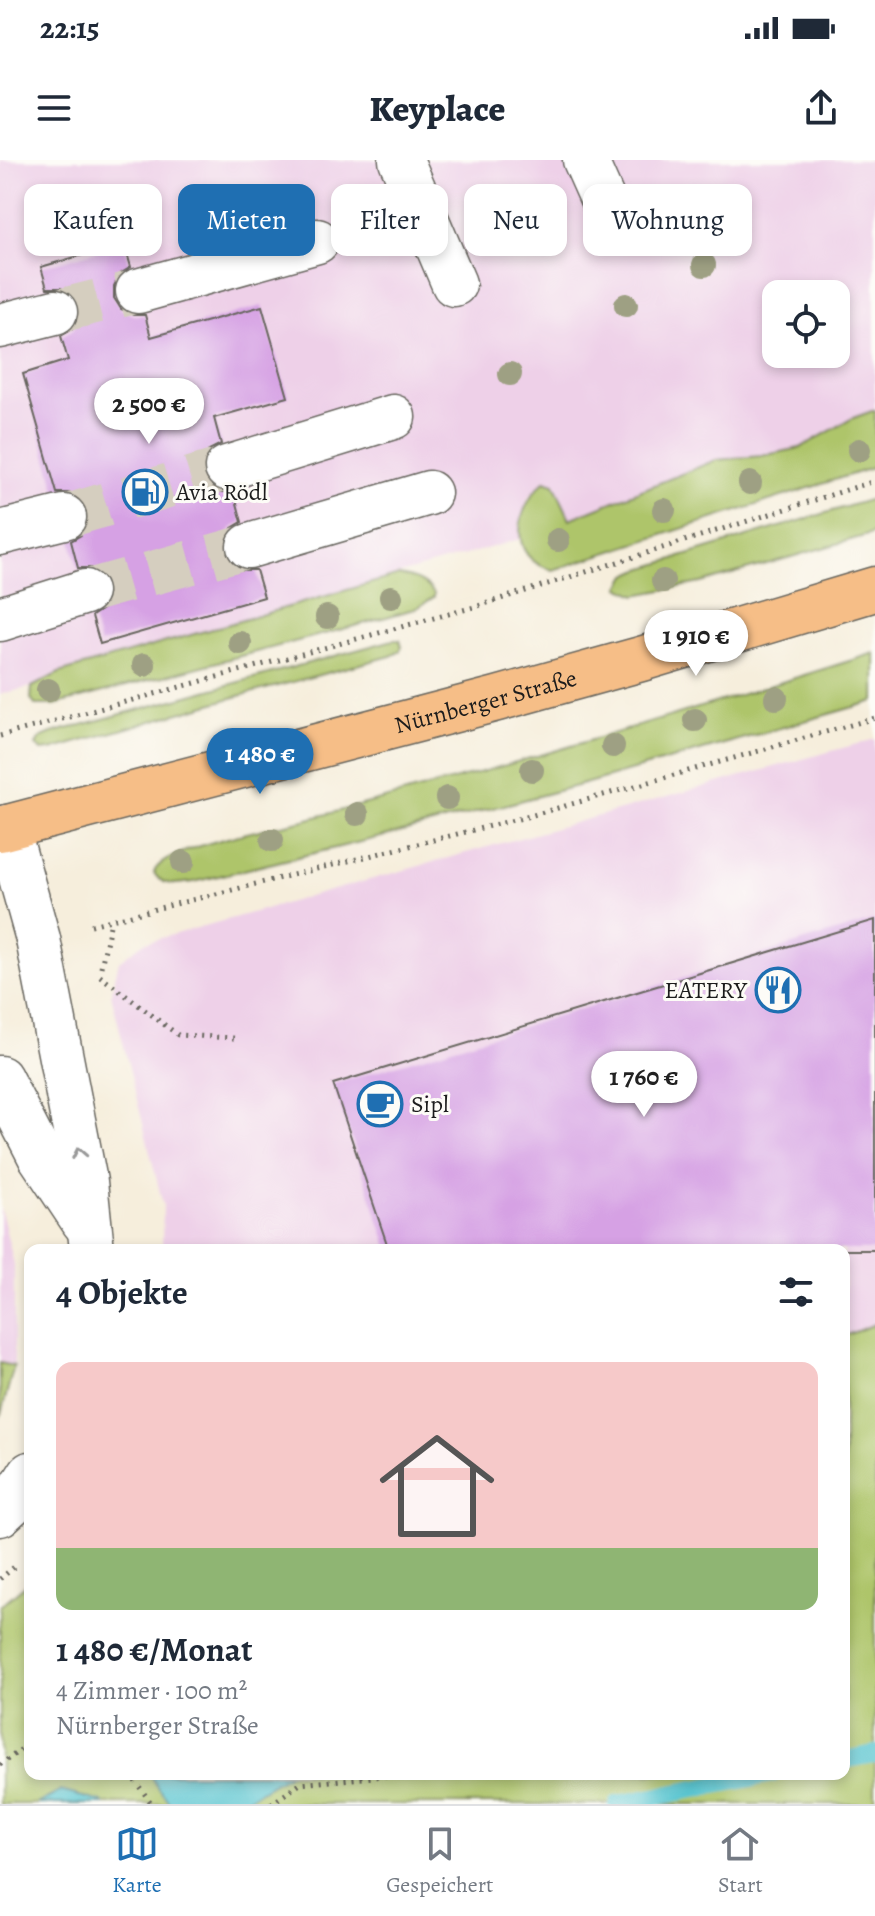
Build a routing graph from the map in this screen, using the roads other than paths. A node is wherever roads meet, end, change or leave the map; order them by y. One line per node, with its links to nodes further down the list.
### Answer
1 (401, 160): 5 (lane)
2 (585, 160): 3 (lane)
3 (596, 184)
4 (317, 241): 6 (lane)
5 (454, 284)
6 (138, 291)
7 (55, 312): 8 (lane)
8 (0, 326)
9 (393, 417): 10 (lane)
10 (227, 468)
11 (429, 493): 14 (lane)
12 (64, 517): 13 (lane)
13 (0, 533)
14 (249, 546)
15 (875, 589): 18 (main road, Nürnberger Straße)
16 (85, 592): 17 (lane)
17 (0, 619)
18 (4, 828): 20 (lane, one-way to 18)
19 (0, 1078): 20 (lane)
20 (91, 1240)
21 (24, 1483): 22 (lane)
22 (0, 1514)

